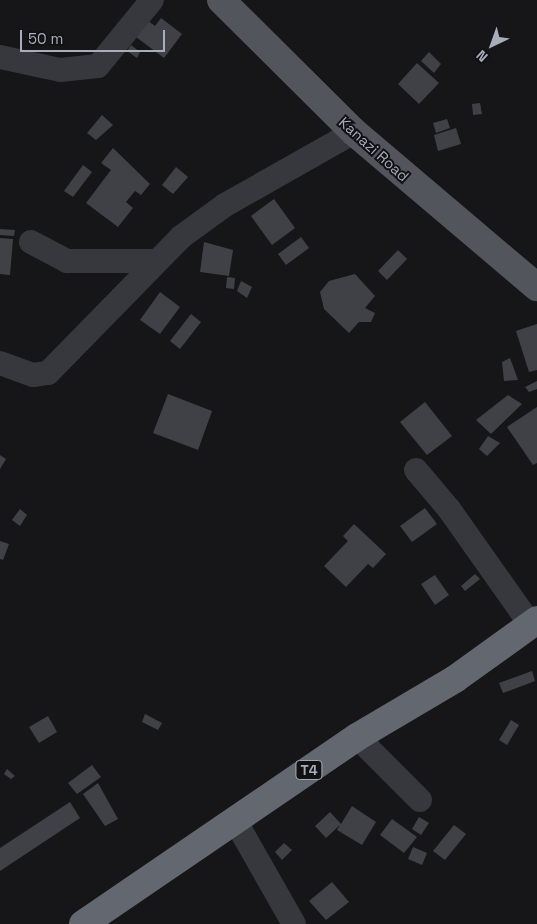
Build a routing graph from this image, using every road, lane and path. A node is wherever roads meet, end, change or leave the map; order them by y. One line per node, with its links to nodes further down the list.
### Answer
1 (152, 0): 3 (street)
2 (220, 0): 4 (main road, Kanazi Road)
3 (0, 57)
4 (354, 132): 6 (street); 7 (main road, Kanazi Road)
5 (31, 242): 6 (street)
6 (155, 260): 8 (street)
7 (537, 287)
8 (0, 363)
9 (416, 470): 10 (street)
10 (534, 622): 11 (highway, T4)
11 (356, 737): 12 (street); 13 (highway, T4)
12 (420, 800)
13 (236, 822): 14 (highway, T4); 15 (street)
14 (82, 924)
15 (294, 924)

